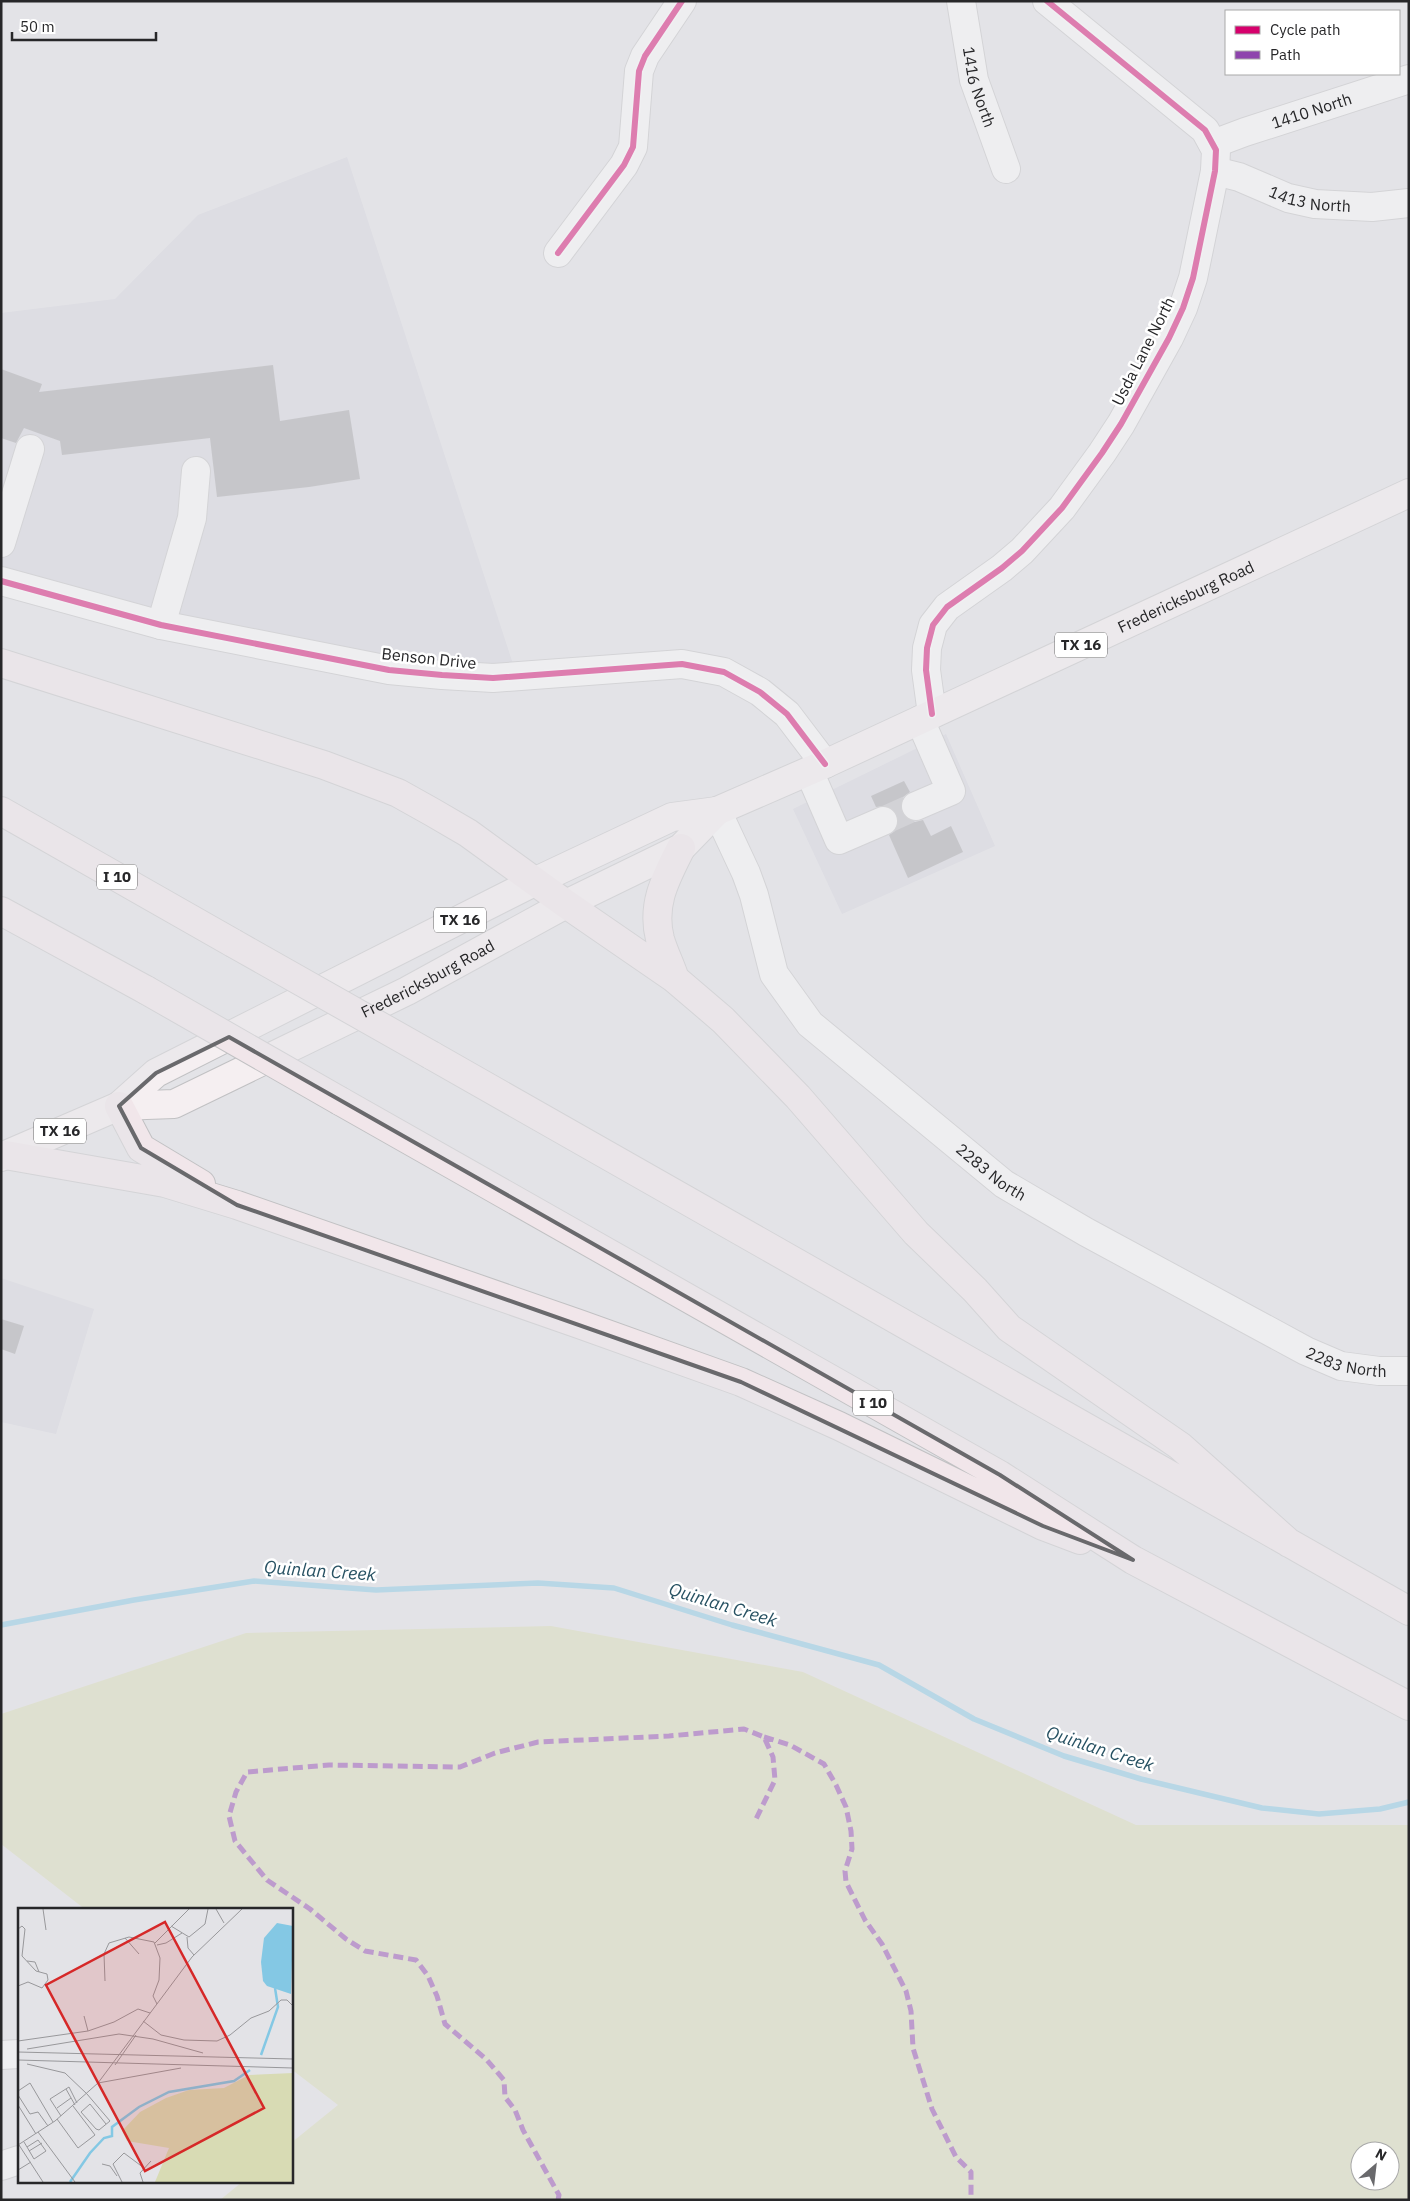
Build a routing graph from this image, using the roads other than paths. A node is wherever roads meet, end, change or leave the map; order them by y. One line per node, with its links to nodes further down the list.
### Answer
1 (682, 1): 9 (street)
2 (960, 1): 6 (street, 1416 North)
3 (1047, 1): 5 (street)
4 (1409, 79): 5 (street, 1410 North)
5 (1213, 144): 7 (street, Usda Lane North)
6 (1006, 169)
7 (1215, 171): 8 (street, 1413 North); 17 (street, Usda Lane North)
8 (1409, 203)
9 (558, 253)
10 (30, 449): 13 (street)
11 (196, 471): 15 (street)
12 (1409, 493): 17 (main road, Fredericksburg Road / TX 16)
13 (1, 543)
14 (1, 581): 15 (street, Benson Drive)
15 (161, 625): 18 (street, Benson Drive)
16 (1, 663): 24 (highway)
17 (926, 717): 18 (main road, Fredericksburg Road / TX 16); 19 (street, Usda Lane North)
18 (817, 768): 21 (main road, Fredericksburg Road / TX 16); 22 (street, Benson Drive)
19 (916, 806)
20 (1, 811): 32 (highway, I 10, bridge)
21 (717, 811): 23 (main road, Fredericksburg Road / TX 16); 24 (main road, Fredericksburg Road / TX 16); 31 (street, 2283 North)
22 (882, 821)
23 (681, 848): 25 (main road, Fredericksburg Road / TX 16); 27 (highway)
24 (536, 881): 25 (highway); 28 (main road, Fredericksburg Road / TX 16)
25 (566, 904): 27 (highway); 28 (main road, Fredericksburg Road / TX 16)
26 (1, 911): 33 (highway, I 10, bridge)
27 (675, 979): 32 (highway)
28 (120, 1106): 29 (main road, Fredericksburg Road / TX 16); 30 (highway)
29 (3, 1156): 30 (highway)
30 (237, 1205): 33 (highway)
31 (1409, 1371)
32 (1289, 1543): 34 (highway, I 10)
33 (1133, 1560): 35 (highway, I 10)
34 (1409, 1611)
35 (1408, 1706)
36 (18, 2054): 37 (street)
37 (1, 2055)
38 (18, 2160): 39 (street)
39 (1, 2166)

